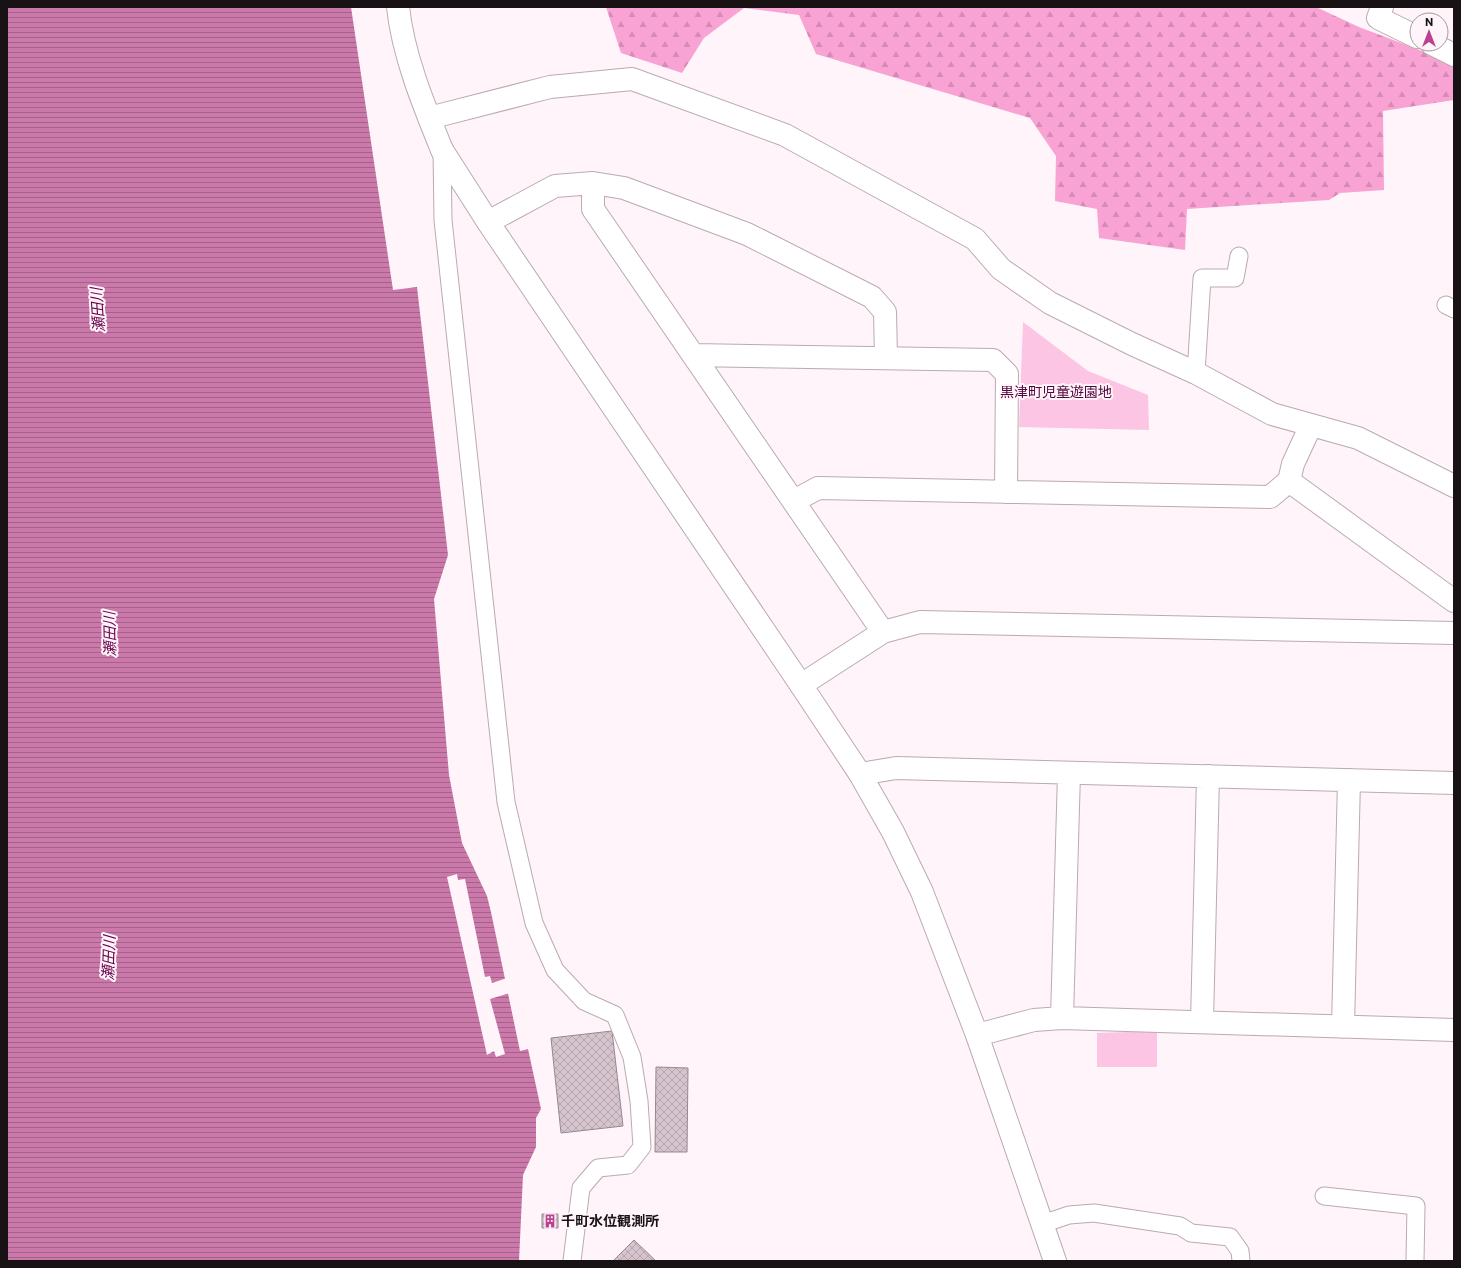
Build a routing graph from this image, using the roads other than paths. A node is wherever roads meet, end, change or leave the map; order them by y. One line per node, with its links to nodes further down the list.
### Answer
1 (398, 7): 4 (street)
2 (1382, 7): 3 (street)
3 (1409, 33)
4 (429, 118): 5 (street); 11 (street)
5 (442, 150): 7 (street); 33 (lane)
6 (593, 183): 7 (street); 9 (street); 10 (street)
7 (488, 222): 20 (street)
8 (1239, 256): 11 (lane)
9 (693, 355): 10 (street); 16 (street)
10 (886, 358): 15 (street)
11 (1196, 373): 12 (street)
12 (1312, 425): 13 (street); 14 (street)
13 (1289, 481): 15 (street); 17 (street)
14 (1454, 486)
15 (1006, 492): 16 (street)
16 (794, 501): 18 (street)
17 (1454, 601)
18 (883, 632): 19 (street); 20 (street)
19 (1454, 633)
20 (801, 685): 22 (street)
21 (1069, 773): 22 (street); 23 (street); 26 (street)
22 (860, 774): 30 (street)
23 (1208, 776): 24 (street); 27 (street)
24 (1350, 780): 25 (street); 28 (street)
25 (1454, 783)
26 (1062, 1018): 27 (street); 30 (street)
27 (1202, 1022): 28 (street)
28 (1343, 1027): 29 (street)
29 (1454, 1030)
30 (977, 1036): 32 (street)
31 (1324, 1196): 36 (lane)
32 (1042, 1224): 34 (street); 35 (lane)
33 (572, 1261)
34 (1055, 1261)
35 (1241, 1261)
36 (1415, 1261)

